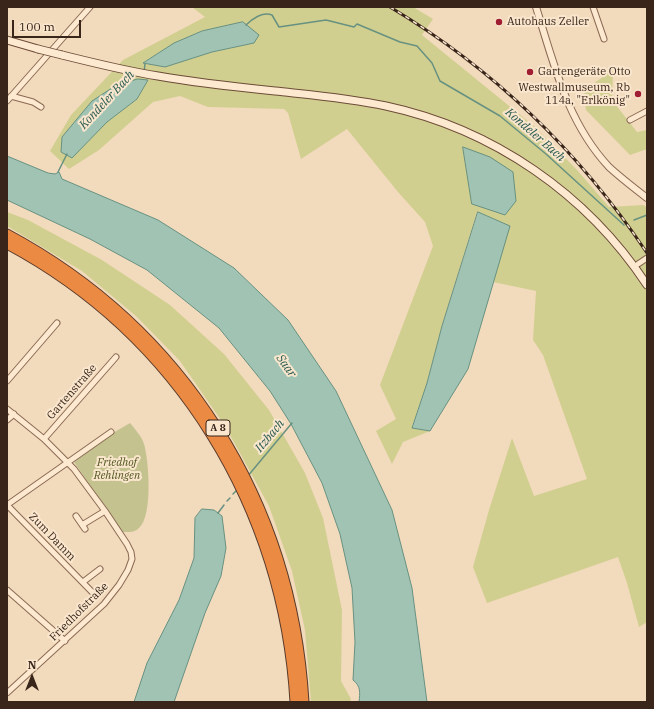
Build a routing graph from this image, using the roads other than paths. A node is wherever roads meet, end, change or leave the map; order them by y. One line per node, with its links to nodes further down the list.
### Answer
1 (90, 7): 6 (street)
2 (536, 7): 11 (street)
3 (593, 7): 4 (street)
4 (604, 39)
5 (7, 40): 16 (main road, bridge)
6 (11, 96): 7 (street); 8 (street)
7 (7, 101)
8 (41, 107)
9 (647, 111): 10 (street)
10 (630, 120)
11 (647, 198)
12 (7, 234): 36 (highway, A 8)
13 (7, 244): 35 (highway, A 8)
14 (647, 258): 15 (street)
15 (638, 264)
16 (647, 285)
17 (57, 323): 19 (street)
18 (116, 357): 24 (street, Gartenstraße)
19 (7, 381)
20 (7, 409): 21 (street, Friedhofstraße)
21 (14, 414): 22 (street); 24 (street, Friedhofstraße)
22 (7, 420)
23 (111, 432): 25 (street)
24 (44, 439): 25 (street, Friedhofstraße)
25 (69, 462): 26 (street); 27 (street, Friedhofstraße)
26 (7, 505): 30 (street, Zum Damm)
27 (105, 511): 28 (street); 33 (street, Friedhofstraße)
28 (76, 516)
29 (100, 569): 30 (street)
30 (82, 582): 32 (street, Zum Damm)
31 (7, 590): 33 (street)
32 (96, 596)
33 (65, 641): 34 (street, Friedhofstraße)
34 (7, 693)
35 (295, 702)
36 (304, 702)

